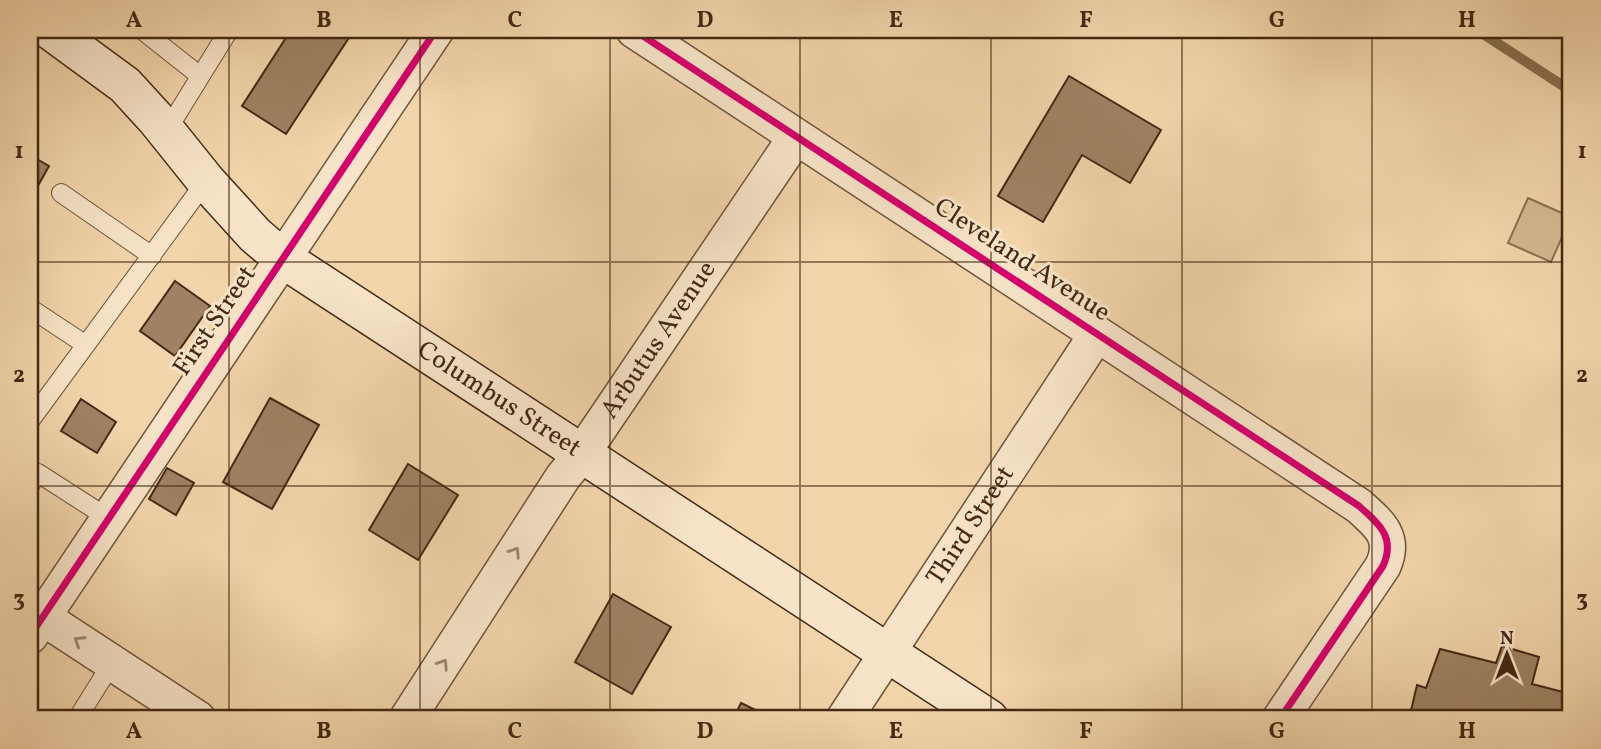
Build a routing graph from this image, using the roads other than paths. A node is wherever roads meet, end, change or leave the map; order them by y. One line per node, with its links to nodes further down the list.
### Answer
1 (50, 30): 7 (main road, Columbus Street)
2 (142, 30): 6 (lane)
3 (229, 30): 6 (lane)
4 (436, 30): 12 (street, First Street)
5 (634, 30): 8 (street, Cleveland Avenue)
6 (200, 76): 7 (lane)
7 (166, 132): 9 (main road, Columbus Street)
8 (796, 136): 14 (street, Cleveland Avenue); 17 (street, Arbutus Avenue)
9 (206, 181): 11 (lane); 12 (main road, Columbus Street)
10 (61, 192): 11 (lane)
11 (152, 256): 15 (lane)
12 (282, 258): 17 (main road, Columbus Street); 19 (street, First Street)
13 (30, 308): 15 (lane)
14 (1097, 334): 21 (street, Third Street); 28 (street, Cleveland Avenue)
15 (86, 345): 16 (lane)
16 (30, 421)
17 (581, 455): 21 (main road, Columbus Street); 25 (street, Arbutus Avenue, one-way to 17)
18 (32, 473): 19 (lane)
19 (108, 518): 20 (street, First Street)
20 (34, 621): 22 (street, one-way to 20)
21 (888, 654): 26 (street, Third Street); 27 (main road, Columbus Street)
22 (112, 663): 23 (lane); 24 (street)
23 (78, 719)
24 (198, 719)
25 (407, 719)
26 (844, 719)
27 (989, 719)
28 (1280, 719)

